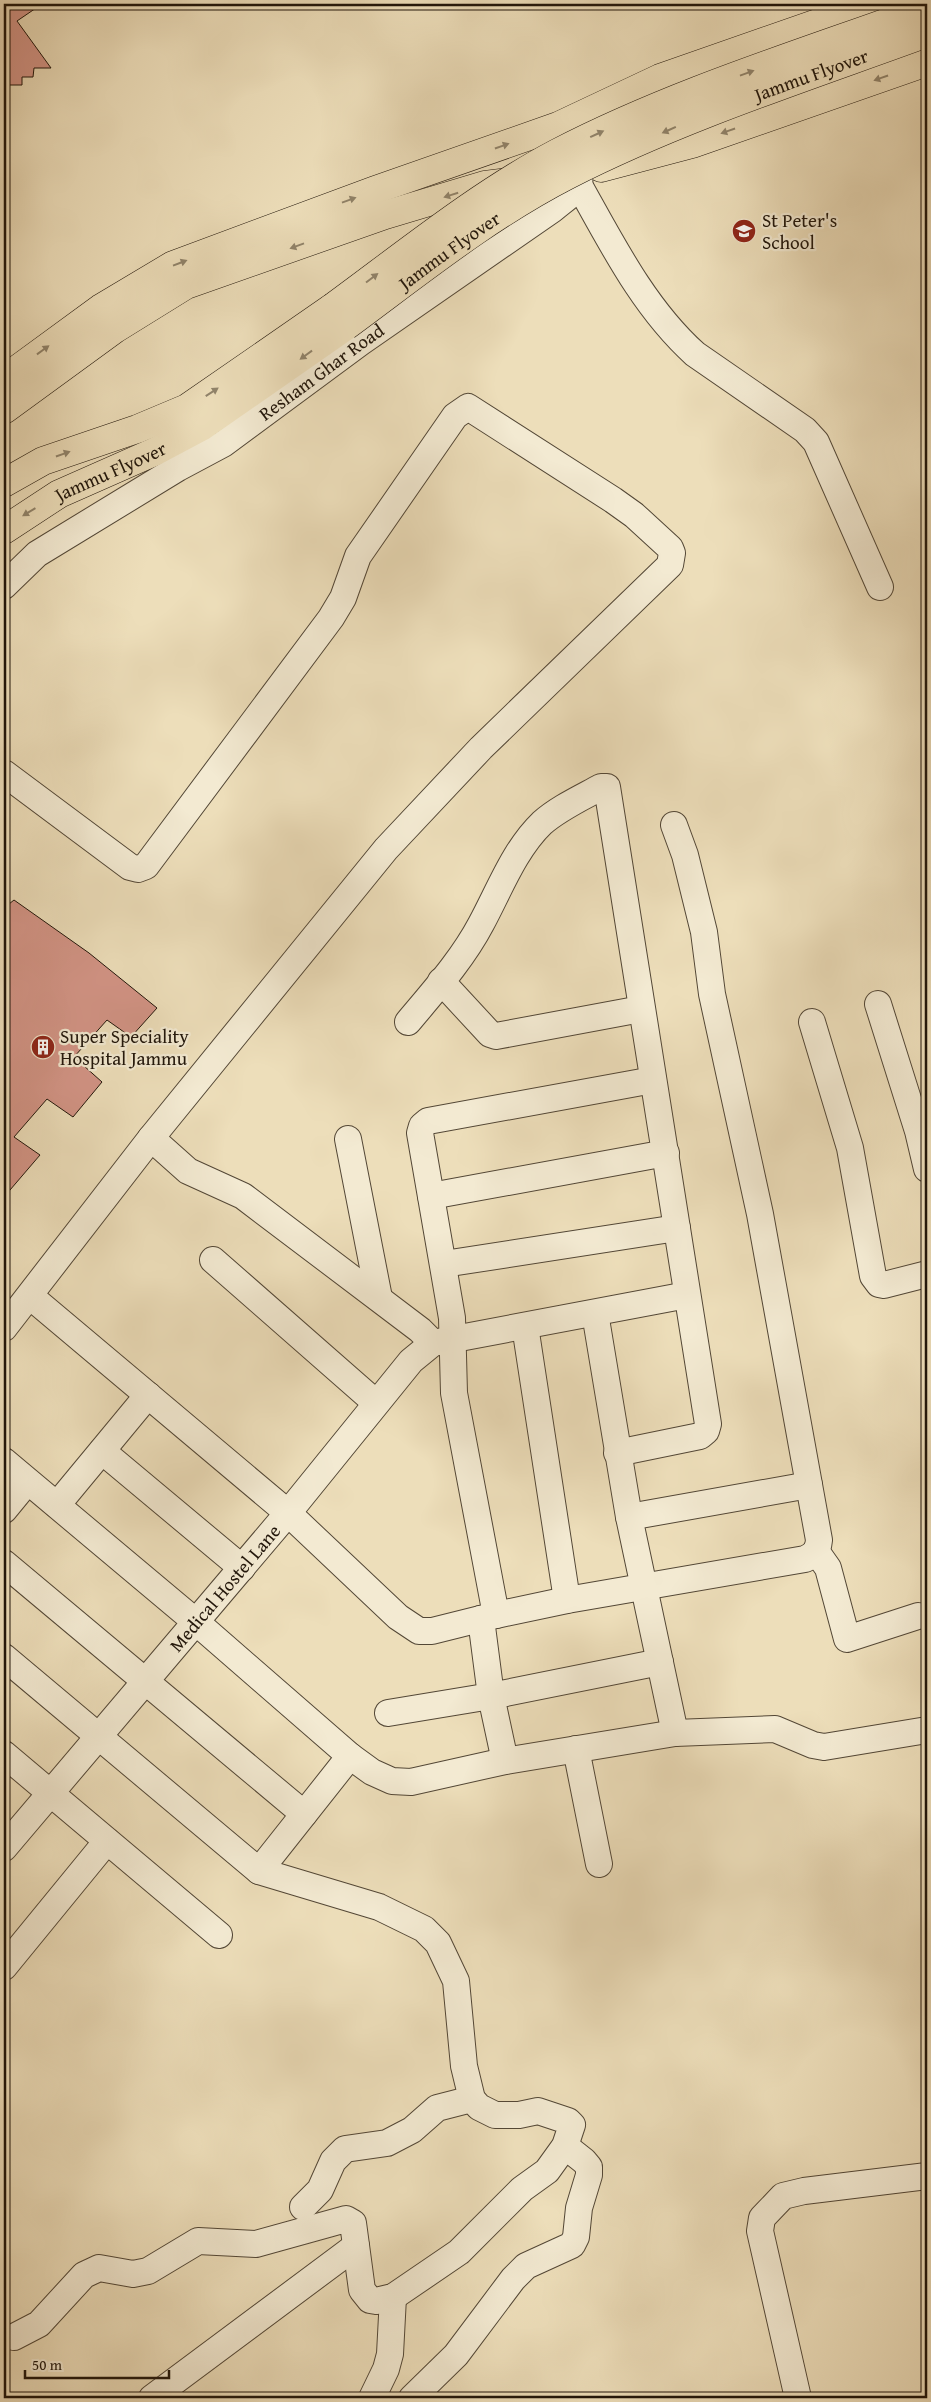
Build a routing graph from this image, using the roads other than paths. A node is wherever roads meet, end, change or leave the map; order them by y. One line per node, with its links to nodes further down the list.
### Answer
1 (872, 4): 5 (main road)
2 (927, 8): 9 (main road, Jammu Flyover, one-way to 2, bridge)
3 (927, 33): 10 (main road, Jammu Flyover, one-way to 10, bridge)
4 (927, 62): 6 (main road, one-way to 6)
5 (558, 126): 6 (street); 7 (main road, one-way to 5)
6 (580, 180): 8 (main road, one-way to 8); 11 (street, Resham Ghar Road); 12 (street)
7 (4, 379)
8 (4, 410)
9 (4, 483)
10 (4, 530)
11 (4, 586)
12 (880, 587)
13 (4, 773): 22 (street)
14 (674, 825): 44 (street)
15 (442, 981): 17 (street); 17 (street); 18 (street)
16 (878, 1004): 21 (street)
17 (641, 1009): 20 (street)
18 (408, 1022)
19 (812, 1022): 30 (street)
20 (653, 1080): 24 (street); 26 (street)
21 (923, 1129): 25 (street)
22 (151, 1138): 32 (street); 33 (street)
23 (348, 1139): 33 (street)
24 (666, 1153): 26 (street); 27 (street)
25 (927, 1169)
26 (431, 1196): 29 (street)
27 (677, 1228): 29 (street); 31 (street)
28 (213, 1260): 39 (street)
29 (444, 1264): 37 (street)
30 (927, 1274)
31 (688, 1295): 34 (street); 41 (street)
32 (30, 1296): 36 (street); 38 (street)
33 (379, 1298): 37 (street)
34 (594, 1313): 35 (street); 41 (street)
35 (525, 1326): 37 (street); 53 (street)
36 (4, 1328)
37 (443, 1341): 39 (street, Medical Hostel Lane); 55 (street)
38 (148, 1395): 40 (street); 47 (street)
39 (376, 1403): 47 (street, Medical Hostel Lane)
40 (102, 1451): 45 (street); 51 (street)
41 (617, 1453): 48 (street)
42 (4, 1461): 43 (street)
43 (27, 1482): 45 (street); 46 (street)
44 (809, 1485): 48 (street); 49 (street)
45 (57, 1505): 56 (street)
46 (4, 1510)
47 (288, 1513): 51 (street, Medical Hostel Lane); 55 (street)
48 (630, 1517): 52 (street)
49 (816, 1551): 52 (street); 54 (street)
50 (4, 1563): 59 (street)
51 (242, 1568): 56 (street, Medical Hostel Lane)
52 (643, 1587): 53 (street); 58 (street)
53 (567, 1600): 55 (street)
54 (918, 1616)
55 (488, 1617): 60 (street)
56 (196, 1622): 59 (street, Medical Hostel Lane); 67 (street)
57 (4, 1657): 64 (street)
58 (660, 1662): 60 (street); 63 (street)
59 (146, 1682): 64 (street, Medical Hostel Lane); 70 (street)
60 (492, 1696): 61 (street); 68 (street)
61 (388, 1713)
62 (927, 1730): 63 (street)
63 (675, 1733): 65 (street)
64 (99, 1737): 69 (street, Medical Hostel Lane); 74 (street)
65 (576, 1750): 68 (street); 73 (street)
66 (4, 1754): 69 (street)
67 (350, 1756): 68 (street); 70 (street)
68 (505, 1761)
69 (50, 1794): 71 (street); 72 (street, Medical Hostel Lane)
70 (304, 1814): 74 (street)
71 (107, 1841): 75 (street); 76 (street)
72 (4, 1847)
73 (599, 1864)
74 (259, 1871): 77 (street)
75 (219, 1935)
76 (4, 1966)
77 (472, 2099): 78 (street); 80 (street)
78 (565, 2146): 82 (street); 86 (street)
79 (927, 2176): 87 (street)
80 (303, 2207)
81 (356, 2246): 82 (street); 83 (street); 84 (street)
82 (393, 2298): 85 (street)
83 (14, 2337)
84 (152, 2398)
85 (372, 2398)
86 (412, 2398)
87 (798, 2398)

